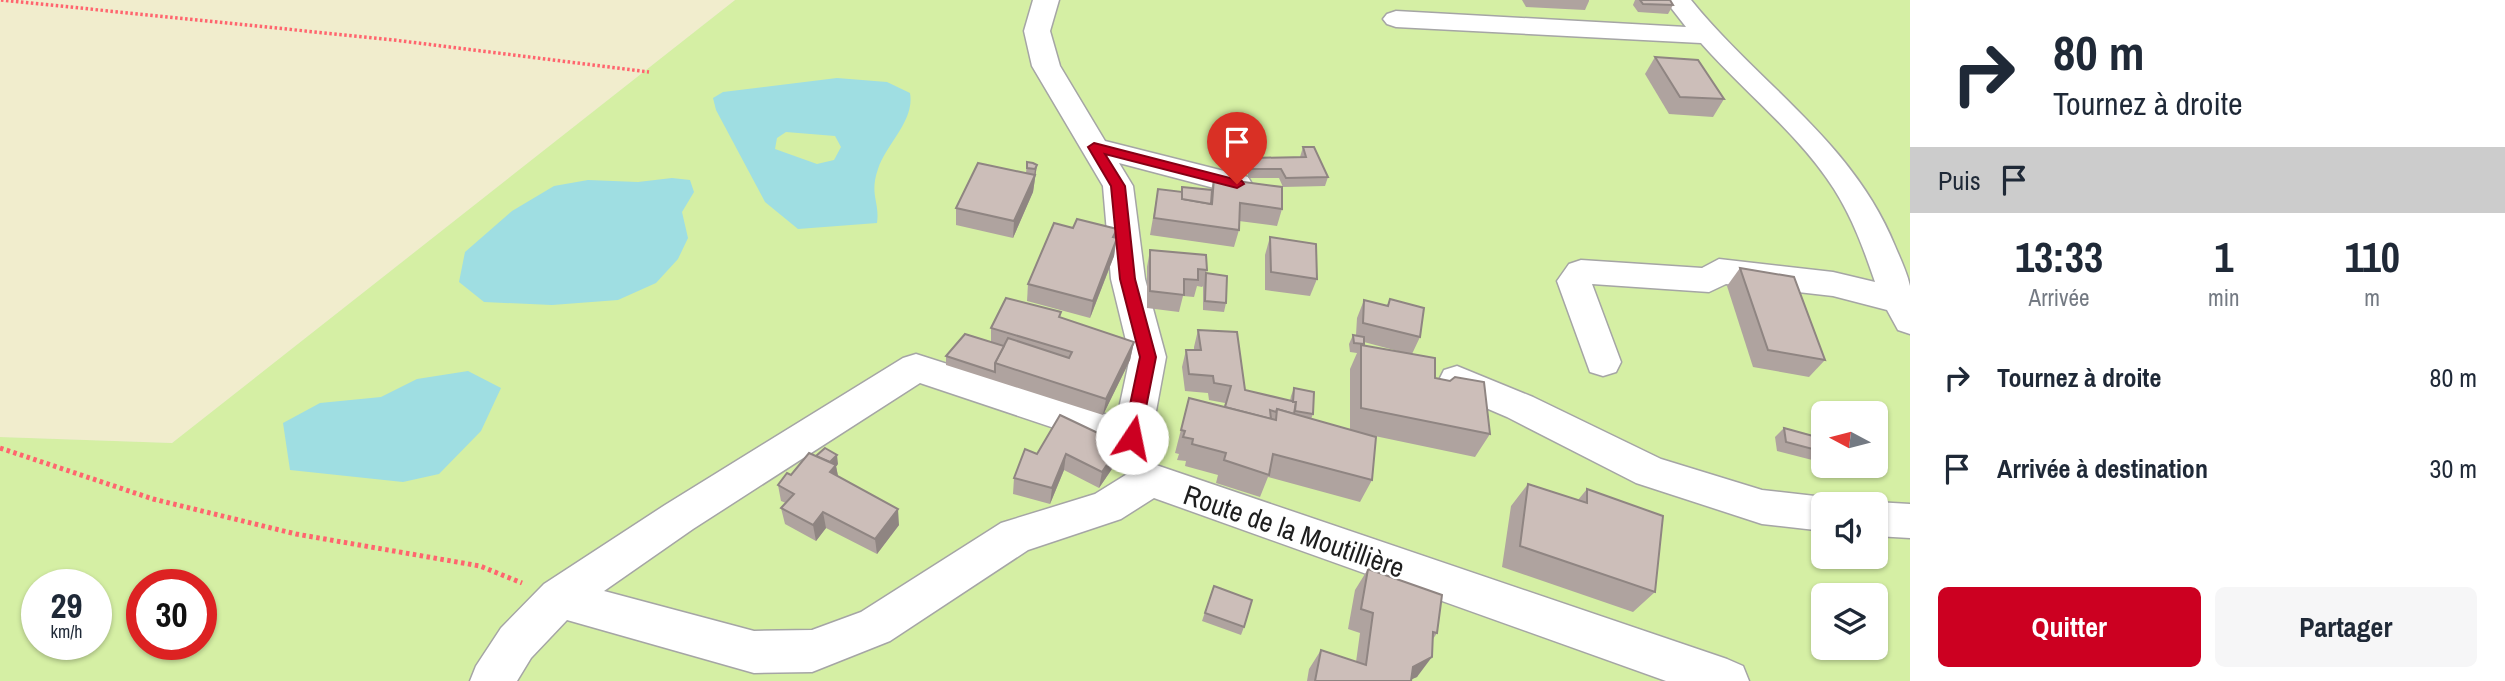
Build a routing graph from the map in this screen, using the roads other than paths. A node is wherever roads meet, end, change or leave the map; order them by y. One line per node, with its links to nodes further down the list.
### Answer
1 (1046, 0): 5 (street)
2 (1678, 0): 4 (street)
3 (1396, 19): 4 (street)
4 (1707, 36): 7 (street)
5 (1094, 147): 6 (street); 10 (street)
6 (1237, 184)
7 (1904, 311): 8 (street)
8 (1603, 362)
9 (1457, 380): 12 (street)
10 (1132, 438): 11 (street); 15 (street)
11 (1150, 481): 15 (street); 17 (street, Route de la Moutillière)
12 (1811, 512)
13 (1888, 520): 14 (street)
14 (1910, 522)
15 (559, 598): 16 (street)
16 (492, 681)
17 (1727, 681)

